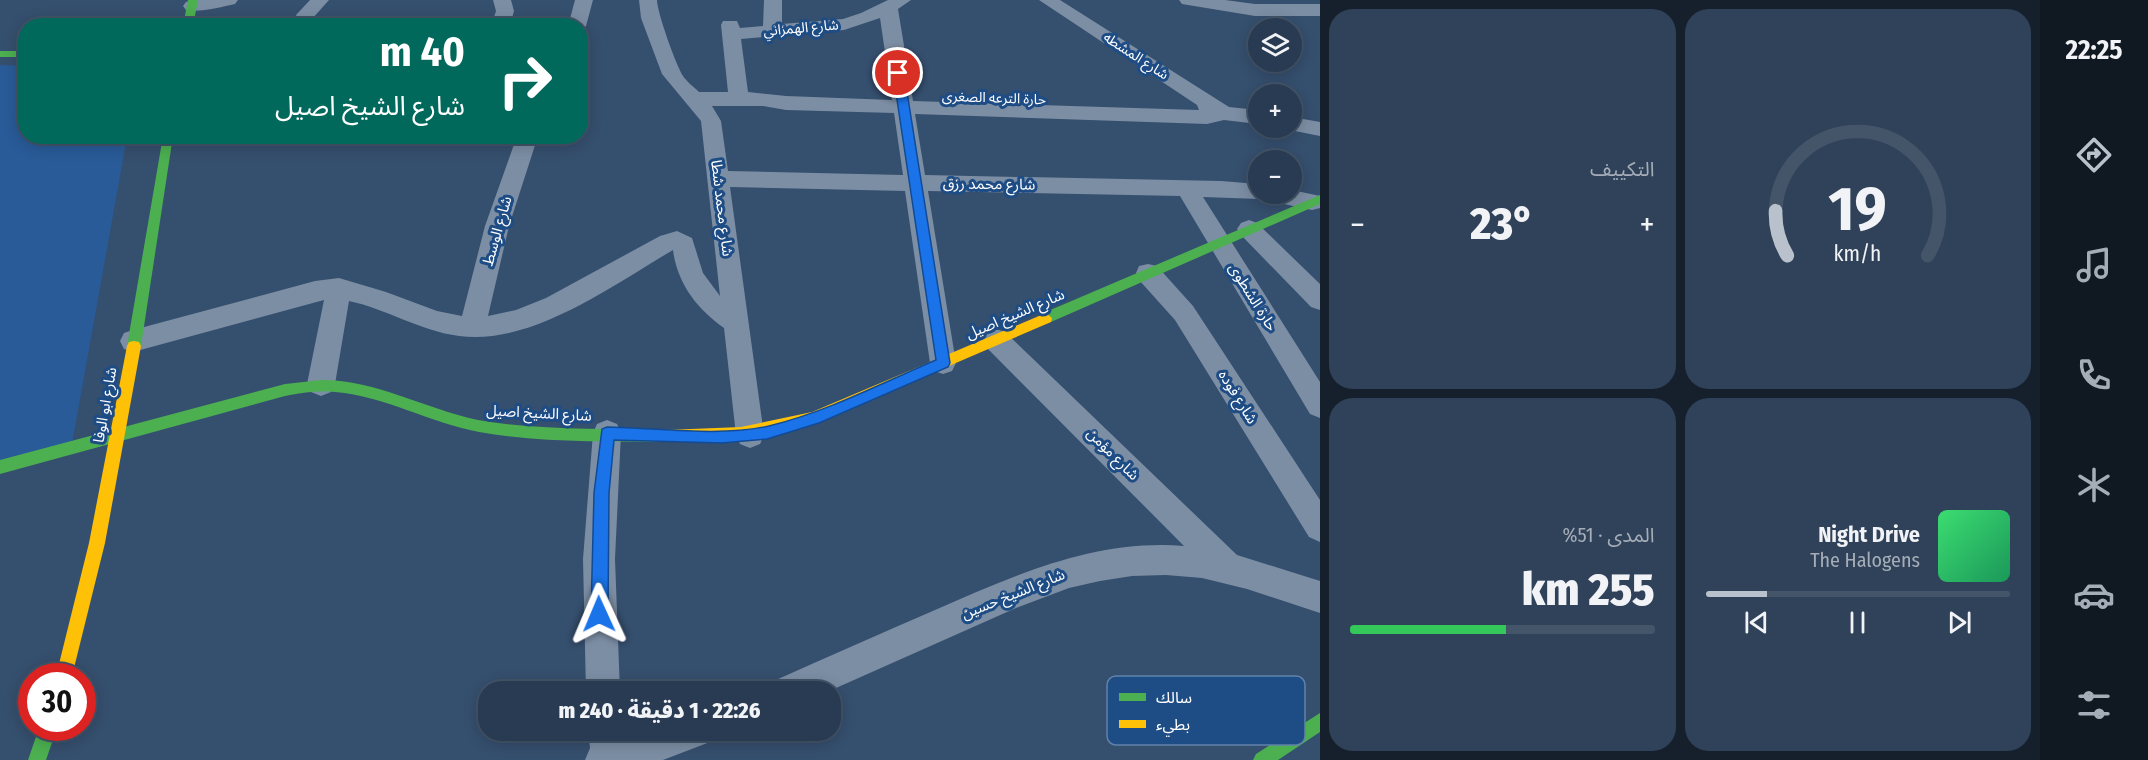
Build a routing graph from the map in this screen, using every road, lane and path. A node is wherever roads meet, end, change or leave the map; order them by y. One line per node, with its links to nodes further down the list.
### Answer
1 (229, 0): 10 (street)
2 (320, 0): 13 (street)
3 (502, 0): 15 (street)
4 (584, 0): 16 (street)
5 (648, 0): 21 (street, شارع محمد شطا)
6 (852, 0): 17 (street)
7 (1048, 0): 24 (street, شارع المشطه)
8 (1188, 0): 12 (street)
9 (770, 1): 18 (street)
10 (192, 3): 14 (main road)
11 (895, 4): 17 (street, شارع الهمزاني); 23 (street)
12 (1320, 10)
13 (305, 15)
14 (189, 18)
15 (503, 18)
16 (579, 18)
17 (861, 20): 18 (street, شارع الهمزاني)
18 (772, 31): 22 (street, شارع الهمزاني)
19 (0, 54): 20 (main road)
20 (18, 54)
21 (695, 99): 22 (street, حارة الترعه الصغرى); 30 (street, شارع محمد شطا)
22 (739, 99): 23 (street, حارة الترعه الصغرى)
23 (903, 101): 24 (street, حارة الترعه الصغرى); 31 (street)
24 (1224, 113): 25 (street, حارة الترعه الصغرى)
25 (1248, 116)
26 (1302, 125): 27 (street)
27 (1319, 127)
28 (167, 144): 43 (main road, شارع ابو الوفا)
29 (525, 144): 41 (street, شارع الوسط)
30 (719, 179): 31 (street, شارع محمد رزق); 40 (street, شارع محمد شطا)
31 (915, 183): 32 (street, شارع محمد رزق); 44 (street)
32 (1186, 188): 33 (street, شارع محمد رزق); 36 (street, حارة الشطوى)
33 (1248, 191)
34 (1316, 201): 35 (main road, شارع الشيخ اصيل)
35 (1249, 230): 36 (main road, شارع الشيخ اصيل); 39 (street)
36 (1220, 243): 37 (main road, شارع الشيخ اصيل); 46 (street, حارة الشطوى)
37 (1148, 273): 42 (main road, شارع الشيخ اصيل); 51 (street, شارع فوده)
38 (339, 288): 41 (street); 43 (street); 45 (street)
39 (1320, 300)
40 (736, 323): 41 (street); 49 (street, شارع محمد شطا)
41 (472, 327)
42 (996, 340): 44 (main road, شارع الشيخ اصيل); 52 (street, شارع مؤمن)
43 (133, 341): 48 (main road, شارع ابو الوفا)
44 (943, 363): 49 (main road, شارع الشيخ اصيل)
45 (321, 384): 47 (main road, شارع الشيخ اصيل); 48 (main road, شارع الشيخ اصيل)
46 (1320, 406)
47 (607, 433): 49 (main road, شارع الشيخ اصيل); 55 (street)
48 (117, 434): 50 (main road, شارع الشيخ اصيل); 54 (main road, شارع ابو الوفا)
49 (750, 435)
50 (0, 466)
51 (1320, 527)
52 (1229, 569): 53 (street, شارع الشيخ حسين); 56 (street, شارع الشيخ حسين)
53 (1320, 597)
54 (67, 663)
55 (603, 681)
56 (813, 681)
57 (1320, 722): 58 (main road)
58 (1305, 732)
59 (43, 741): 63 (main road)
60 (652, 741): 62 (street)
61 (1285, 745): 64 (main road)
62 (607, 752)
63 (36, 760)
64 (1262, 760)

